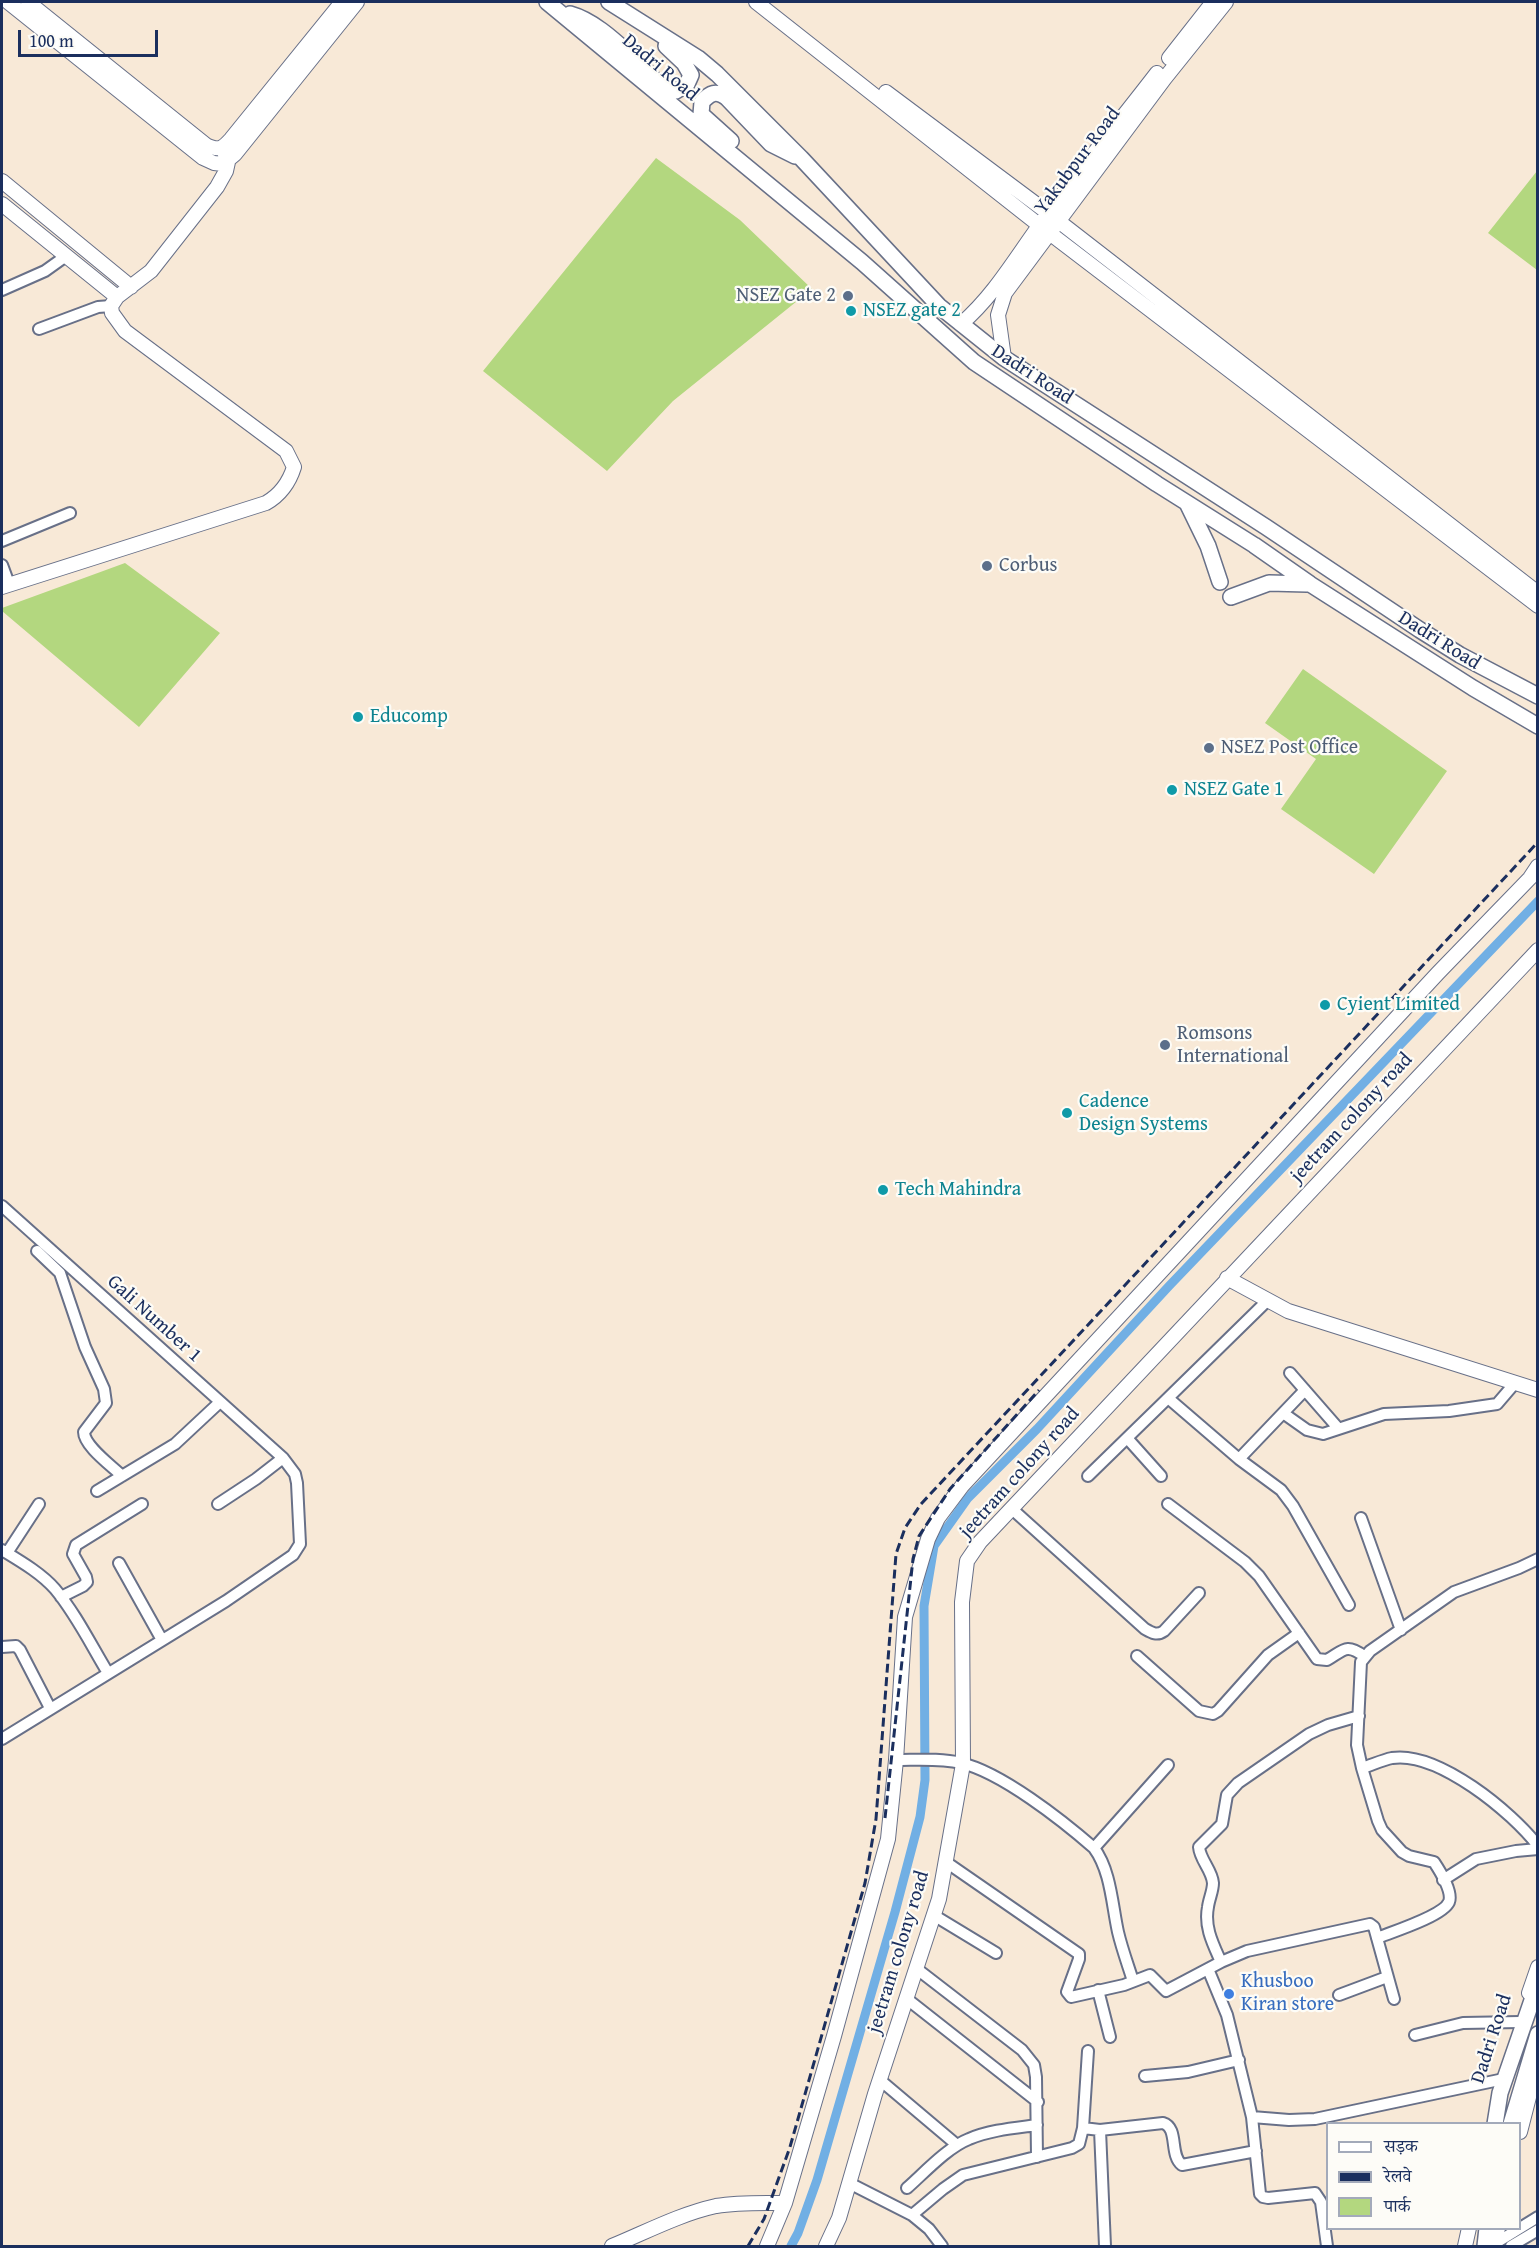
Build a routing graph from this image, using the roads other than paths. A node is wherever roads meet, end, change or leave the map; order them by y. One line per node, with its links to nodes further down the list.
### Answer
1 (8, 2): 13 (street)
2 (28, 2): 13 (street)
3 (342, 2): 12 (street)
4 (357, 2): 12 (street)
5 (609, 2): 11 (main road, Dadri Road)
6 (756, 2): 20 (street)
7 (767, 2): 19 (street)
8 (1213, 2): 19 (street, Yakubpur Road)
9 (1226, 2): 19 (street, Yakubpur Road)
10 (553, 6): 11 (main road); 17 (main road, Dadri Road)
11 (630, 14): 15 (main road, Dadri Road)
12 (320, 38): 14 (street)
13 (92, 61): 14 (street)
14 (225, 155): 22 (street)
15 (801, 158): 17 (main road); 25 (main road, Dadri Road)
16 (2, 181): 22 (street)
17 (769, 187): 28 (main road, Dadri Road)
18 (2, 204): 21 (street)
19 (1053, 217): 20 (street, Yakubpur Road); 35 (street)
20 (1044, 229): 25 (street, Yakubpur Road); 27 (street, Yakubpur Road); 37 (street)
21 (66, 256): 23 (street); 24 (street)
22 (130, 287): 24 (street)
23 (2, 290)
24 (114, 302): 26 (street); 34 (street)
25 (961, 324): 27 (main road, Dadri Road)
26 (39, 329)
27 (1004, 358): 38 (main road, Dadri Road)
28 (1186, 502): 32 (main road); 33 (main road, Dadri Road)
29 (69, 513): 30 (street)
30 (2, 541)
31 (2, 565): 34 (street)
32 (1220, 582)
33 (1310, 584): 36 (main road); 39 (main road, Dadri Road)
34 (5, 586)
35 (1538, 593)
36 (1231, 597)
37 (1538, 606)
38 (1538, 696)
39 (1538, 726)
40 (1538, 867): 83 (street)
41 (1538, 950): 44 (street, jeetram colony road)
42 (2, 1206): 51 (street, Gali Number 1)
43 (37, 1251): 57 (street)
44 (1227, 1278): 45 (street); 65 (street, jeetram colony road)
45 (1269, 1300): 47 (street); 50 (street)
46 (1290, 1373): 48 (street)
47 (1515, 1383): 49 (street); 53 (street)
48 (1305, 1390): 52 (street); 53 (street)
49 (1538, 1390)
50 (1168, 1398): 54 (street); 56 (street)
51 (220, 1402): 55 (street, Gali Number 1); 57 (street)
52 (1283, 1413): 53 (street); 56 (street)
53 (1338, 1428)
54 (1127, 1438): 58 (street); 59 (street)
55 (283, 1458): 63 (street); 75 (street, Gali Number 1)
56 (1239, 1459): 72 (street)
57 (122, 1476): 60 (street)
58 (1088, 1476)
59 (1161, 1476)
60 (97, 1491)
61 (39, 1504): 67 (street)
62 (142, 1504): 71 (street)
63 (218, 1504)
64 (1168, 1504): 74 (street)
65 (1012, 1509): 70 (street); 84 (street, jeetram colony road)
66 (1361, 1518): 73 (street)
67 (4, 1551): 71 (street)
68 (1538, 1558): 73 (street)
69 (119, 1563): 75 (street)
70 (1199, 1593)
71 (61, 1597): 79 (street)
72 (1349, 1605)
73 (1401, 1630): 78 (street)
74 (1299, 1633): 77 (street); 78 (street)
75 (162, 1640): 79 (street)
76 (2, 1647): 80 (street)
77 (1137, 1656)
78 (1364, 1656): 81 (street)
79 (108, 1673): 80 (street)
80 (50, 1708): 82 (street)
81 (1359, 1716): 86 (street); 94 (street)
82 (2, 1739)
83 (900, 1760): 84 (street); 129 (street)
84 (963, 1764): 88 (street); 89 (street, jeetram colony road)
85 (1168, 1765): 88 (street)
86 (1362, 1768): 87 (street); 90 (street)
87 (1538, 1847): 90 (street)
88 (1094, 1848): 99 (street)
89 (946, 1862): 91 (street, jeetram colony road); 101 (street)
90 (1443, 1880): 92 (street)
91 (935, 1916): 93 (street); 96 (street, jeetram colony road)
92 (1377, 1938): 94 (street); 98 (street)
93 (996, 1953)
94 (1221, 1962): 97 (street)
95 (1538, 1967): 105 (street, Dadri Road)
96 (917, 1969): 103 (street, jeetram colony road); 115 (street)
97 (1208, 1970): 99 (street); 110 (street)
98 (1387, 1977): 102 (street); 104 (street)
99 (1133, 1981): 101 (street)
100 (1538, 1983): 118 (main road)
101 (1098, 1990): 108 (street)
102 (1339, 1995)
103 (907, 1999): 113 (street, jeetram colony road); 115 (street)
104 (1394, 1999)
105 (1520, 2022): 107 (street); 114 (street, Dadri Road)
106 (1538, 2034): 119 (main road)
107 (1415, 2035)
108 (1110, 2037)
109 (1088, 2051): 121 (street)
110 (1239, 2060): 112 (street); 116 (street)
111 (1538, 2062): 122 (street)
112 (1145, 2076)
113 (880, 2080): 124 (street); 127 (street, jeetram colony road)
114 (1499, 2080): 116 (street); 117 (street, Dadri Road)
115 (1038, 2102): 120 (street)
116 (1252, 2117): 125 (street)
117 (1489, 2122)
118 (1495, 2122)
119 (1512, 2122)
120 (1037, 2125): 124 (street); 126 (street)
121 (1083, 2128): 123 (street); 126 (street)
122 (1521, 2128)
123 (1100, 2130): 125 (street); 144 (street)
124 (957, 2145): 128 (street)
125 (1256, 2151): 145 (street)
126 (1037, 2157): 130 (street)
127 (849, 2183): 130 (street); 142 (street, jeetram colony road)
128 (907, 2187)
129 (785, 2203): 140 (street); 141 (street)
130 (912, 2215): 143 (street)
131 (1538, 2217): 132 (street)
132 (1521, 2227)
133 (1469, 2230): 146 (street)
134 (1477, 2230): 147 (main road)
135 (1487, 2230): 139 (main road)
136 (1498, 2230): 139 (street)
137 (1516, 2230): 139 (street)
138 (1538, 2230): 148 (street)
139 (1490, 2246)
140 (612, 2247)
141 (767, 2247)
142 (826, 2247)
143 (942, 2247)
144 (1105, 2247)
145 (1327, 2247)
146 (1465, 2247)
147 (1476, 2247)
148 (1511, 2247)

